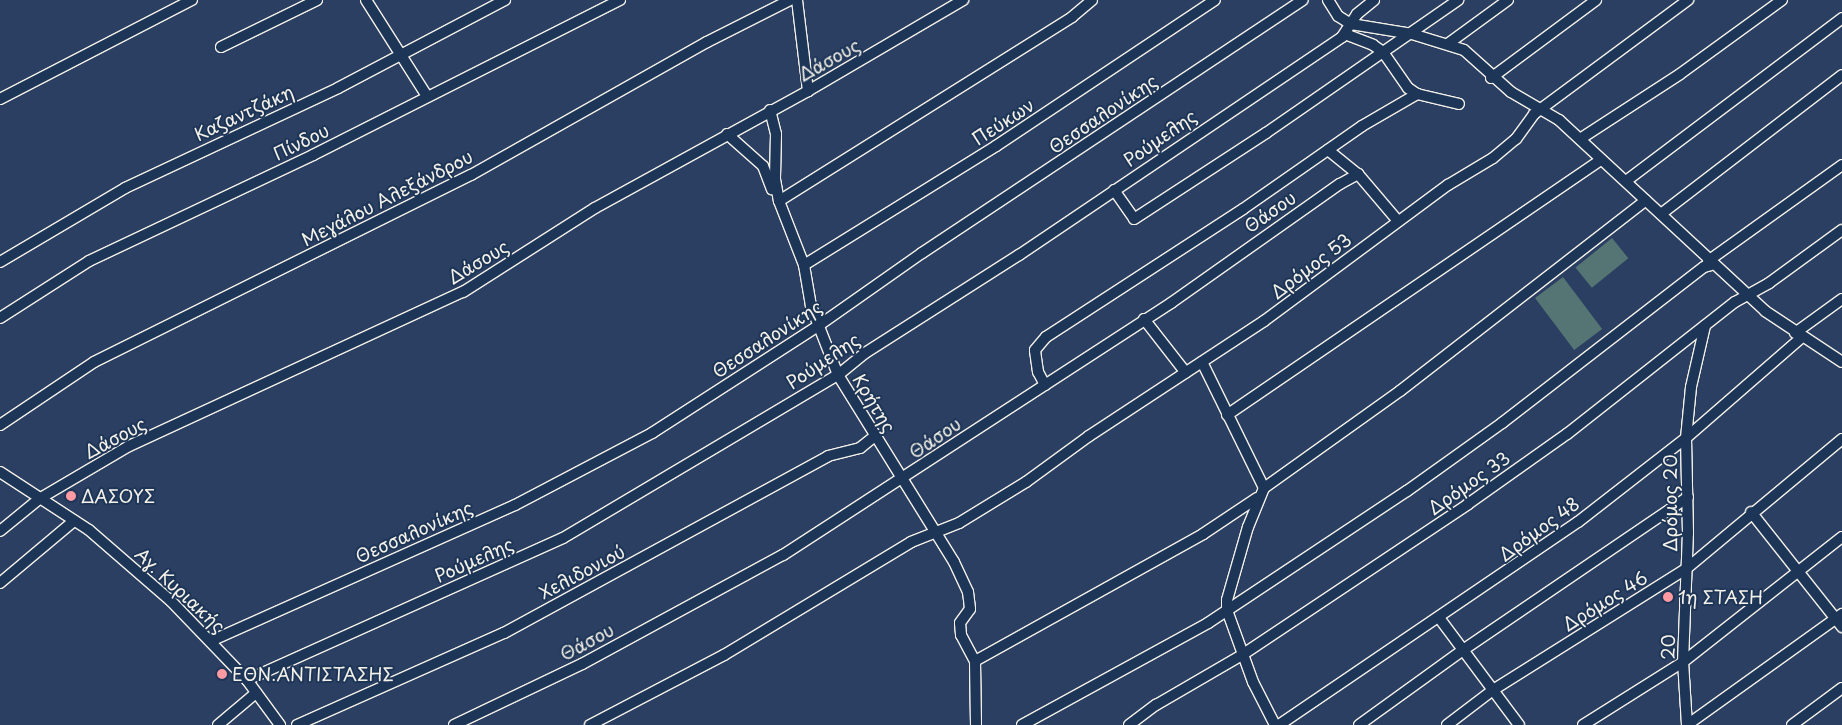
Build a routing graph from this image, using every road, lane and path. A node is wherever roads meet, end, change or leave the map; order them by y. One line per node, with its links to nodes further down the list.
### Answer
1 (192, 0): 32 (street)
2 (317, 0): 24 (street)
3 (366, 0): 26 (street)
4 (505, 0): 26 (street, Καζαντζάκη)
5 (620, 0): 31 (street, Πίνδου)
6 (790, 0): 67 (street, Μεγάλου Αλεξάνδρου)
7 (797, 0): 29 (street)
8 (963, 0): 29 (street, Δάσους)
9 (1092, 0): 45 (street)
10 (1215, 0): 51 (street, Πεύκων)
11 (1304, 0): 56 (street, Θεσσαλονίκης)
12 (1328, 0): 20 (street)
13 (1374, 0): 20 (street, Ρούμελης)
14 (1458, 0): 22 (street)
15 (1508, 0): 23 (street)
16 (1596, 0): 28 (street)
17 (1688, 0): 34 (street, Δρόμος 53)
18 (1782, 0): 37 (street)
19 (1842, 18): 42 (street)
20 (1351, 24): 21 (street, Ρούμελης); 22 (street)
21 (1345, 34): 25 (street); 43 (street, Ρούμελης)
22 (1412, 34): 23 (street); 25 (street)
23 (1449, 43): 28 (street)
24 (221, 47)
25 (1383, 52): 30 (street); 43 (street)
26 (402, 55): 31 (street); 49 (street, Καζαντζάκη)
27 (1842, 75): 46 (street)
28 (1491, 78): 34 (street)
29 (808, 91): 35 (street, Δάσους)
30 (1417, 94): 33 (street); 38 (street)
31 (427, 96): 54 (street, Πίνδου)
32 (0, 99)
33 (1459, 104)
34 (1542, 108): 37 (street); 47 (street, Δρόμος 53)
35 (770, 110): 36 (street, Δάσους); 45 (street, Κρήτης)
36 (727, 134): 45 (street); 75 (street, Δάσους)
37 (1580, 139): 39 (street)
38 (1328, 150): 41 (street); 65 (street)
39 (1601, 160): 42 (street); 66 (street)
40 (1842, 164): 50 (street)
41 (1358, 174): 47 (street); 55 (street, Θάσου)
42 (1626, 180): 44 (street)
43 (1114, 190): 64 (street, Ρούμελης)
44 (1646, 200): 46 (street); 73 (street)
45 (779, 201): 51 (street, Κρήτης)
46 (1661, 214): 50 (street)
47 (1398, 221): 61 (street, Δρόμος 53)
48 (1842, 230): 52 (street, Δρόμος 33)
49 (0, 262)
50 (1710, 263): 52 (street); 84 (street)
51 (804, 265): 56 (street, Κρήτης)
52 (1749, 294): 57 (street, Δρόμος 33); 58 (street)
53 (1842, 299): 58 (street, Δρόμος 48)
54 (0, 318)
55 (1144, 319): 63 (street); 65 (street, Θάσου)
56 (818, 326): 64 (street, Κρήτης); 87 (street, Θεσσαλονίκης)
57 (1705, 326): 69 (street); 89 (street, Δρόμος 33)
58 (1798, 335): 60 (street); 69 (street, Δρόμος 48)
59 (1842, 350): 60 (street)
60 (1832, 357): 62 (street)
61 (1202, 362): 63 (street, Δρόμος 53); 66 (street)
62 (1842, 362)
63 (1186, 373): 79 (street, Δρόμος 53)
64 (838, 375): 68 (street, Κρήτης); 92 (street, Ρούμελης)
65 (1044, 385): 72 (street, Θάσου)
66 (1227, 415): 73 (street)
67 (0, 425)
68 (875, 436): 72 (street, Κρήτης); 98 (street, Χελιδονιού)
69 (1686, 438): 74 (street, Δρόμος 20); 85 (street, Δρόμος 48)
70 (1842, 438): 76 (street, Δρόμος 46)
71 (1, 474): 75 (street, Αγ. Κυριακής)
72 (902, 480): 79 (street, Κρήτης); 99 (street, Θάσου)
73 (1262, 491): 84 (street); 90 (street)
74 (1688, 497): 81 (street, Δρόμος 20); 88 (street)
75 (39, 499): 77 (street, Αγ. Κυριακής); 78 (street, Δάσους)
76 (1751, 512): 81 (street, Δρόμος 46); 82 (street)
77 (74, 521): 83 (street); 87 (street, Αγ. Κυριακής)
78 (0, 531)
79 (934, 531): 90 (street, Κρήτης); 100 (street, Δρόμος 53)
80 (1842, 537): 82 (street)
81 (1686, 569): 91 (street, 20); 94 (street, Δρόμος 46)
82 (1798, 572): 86 (street); 91 (street)
83 (0, 583)
84 (1227, 610): 89 (street); 102 (street)
85 (1440, 618): 88 (street); 105 (street, Δρόμος 48)
86 (1840, 620): 110 (street)
87 (211, 641): 92 (street, Αγ. Κυριακής)
88 (1463, 650): 94 (street); 106 (street)
89 (1242, 655): 103 (street, Δρόμος 33); 104 (street)
90 (975, 661): 101 (street, Κρήτης)
91 (1683, 662): 109 (street); 110 (street, 20)
92 (247, 680): 95 (street, Αγ. Κυριακής)
93 (1842, 688): 111 (street)
94 (1493, 690): 107 (street, Δρόμος 46); 108 (street)
95 (256, 693): 96 (street); 97 (street, Αγ. Κυριακής)
96 (218, 725)
97 (280, 725)
98 (297, 725)
99 (454, 725)
100 (590, 725)
101 (976, 725)
102 (1022, 725)
103 (1129, 725)
104 (1275, 725)
105 (1279, 725)
106 (1359, 725)
107 (1447, 725)
108 (1519, 725)
109 (1583, 725)
110 (1687, 725)
111 (1792, 725)

